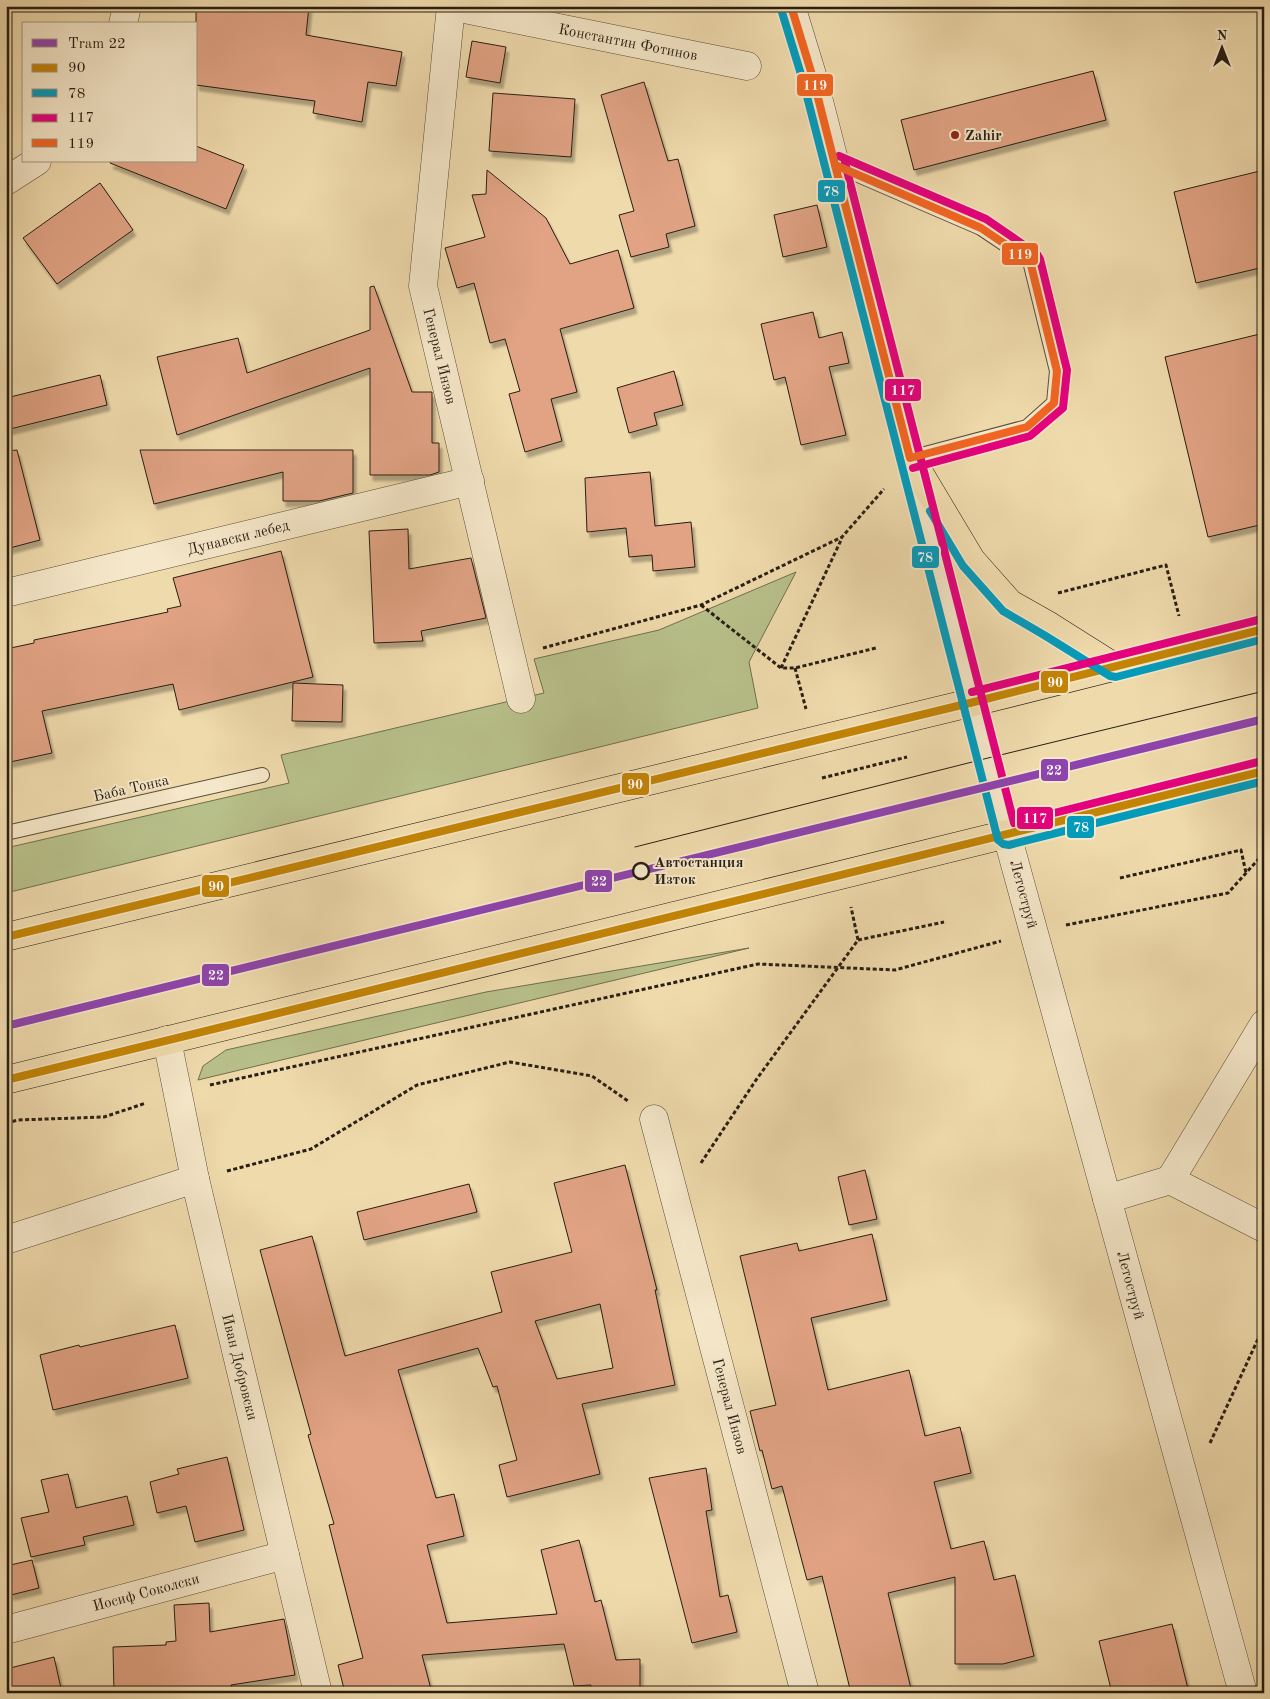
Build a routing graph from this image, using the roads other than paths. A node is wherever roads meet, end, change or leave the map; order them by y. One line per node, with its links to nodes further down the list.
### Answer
1 (127, 6): 4 (street)
2 (451, 6): 5 (street, Константин Фотинов); 10 (street, Генерал Инзов)
3 (791, 6): 7 (street, Летоструй)
4 (123, 22)
5 (747, 66)
6 (35, 162): 8 (street)
7 (835, 165): 9 (street, Летоструй); 9 (lane)
8 (6, 181)
9 (910, 458): 13 (main road); 15 (street, Летоструй)
10 (470, 481): 11 (street, Дунавски лебед); 14 (street, Генерал Инзов)
11 (6, 593)
12 (1264, 629): 13 (main road)
13 (1114, 667): 15 (main road)
14 (521, 699)
15 (974, 702): 19 (street, Летоструй); 20 (main road)
16 (1264, 771): 19 (main road)
17 (262, 775): 18 (lane, Баба Тонка)
18 (6, 834)
19 (1007, 835): 22 (main road); 27 (street, Летоструй)
20 (6, 937)
21 (1264, 1024): 26 (street)
22 (167, 1040): 23 (main road); 25 (street, Иван Добровски)
23 (6, 1080)
24 (654, 1119): 33 (street, Генерал Инзов)
25 (194, 1179): 29 (street); 30 (street, Иван Добровски)
26 (1170, 1180): 27 (street); 28 (street)
27 (1107, 1199): 34 (street, Летоструй)
28 (1264, 1228)
29 (6, 1240)
30 (285, 1555): 31 (street, Иосиф Соколски); 32 (street, Иван Добровски)
31 (6, 1630)
32 (318, 1693)
33 (805, 1693)
34 (1243, 1693)

